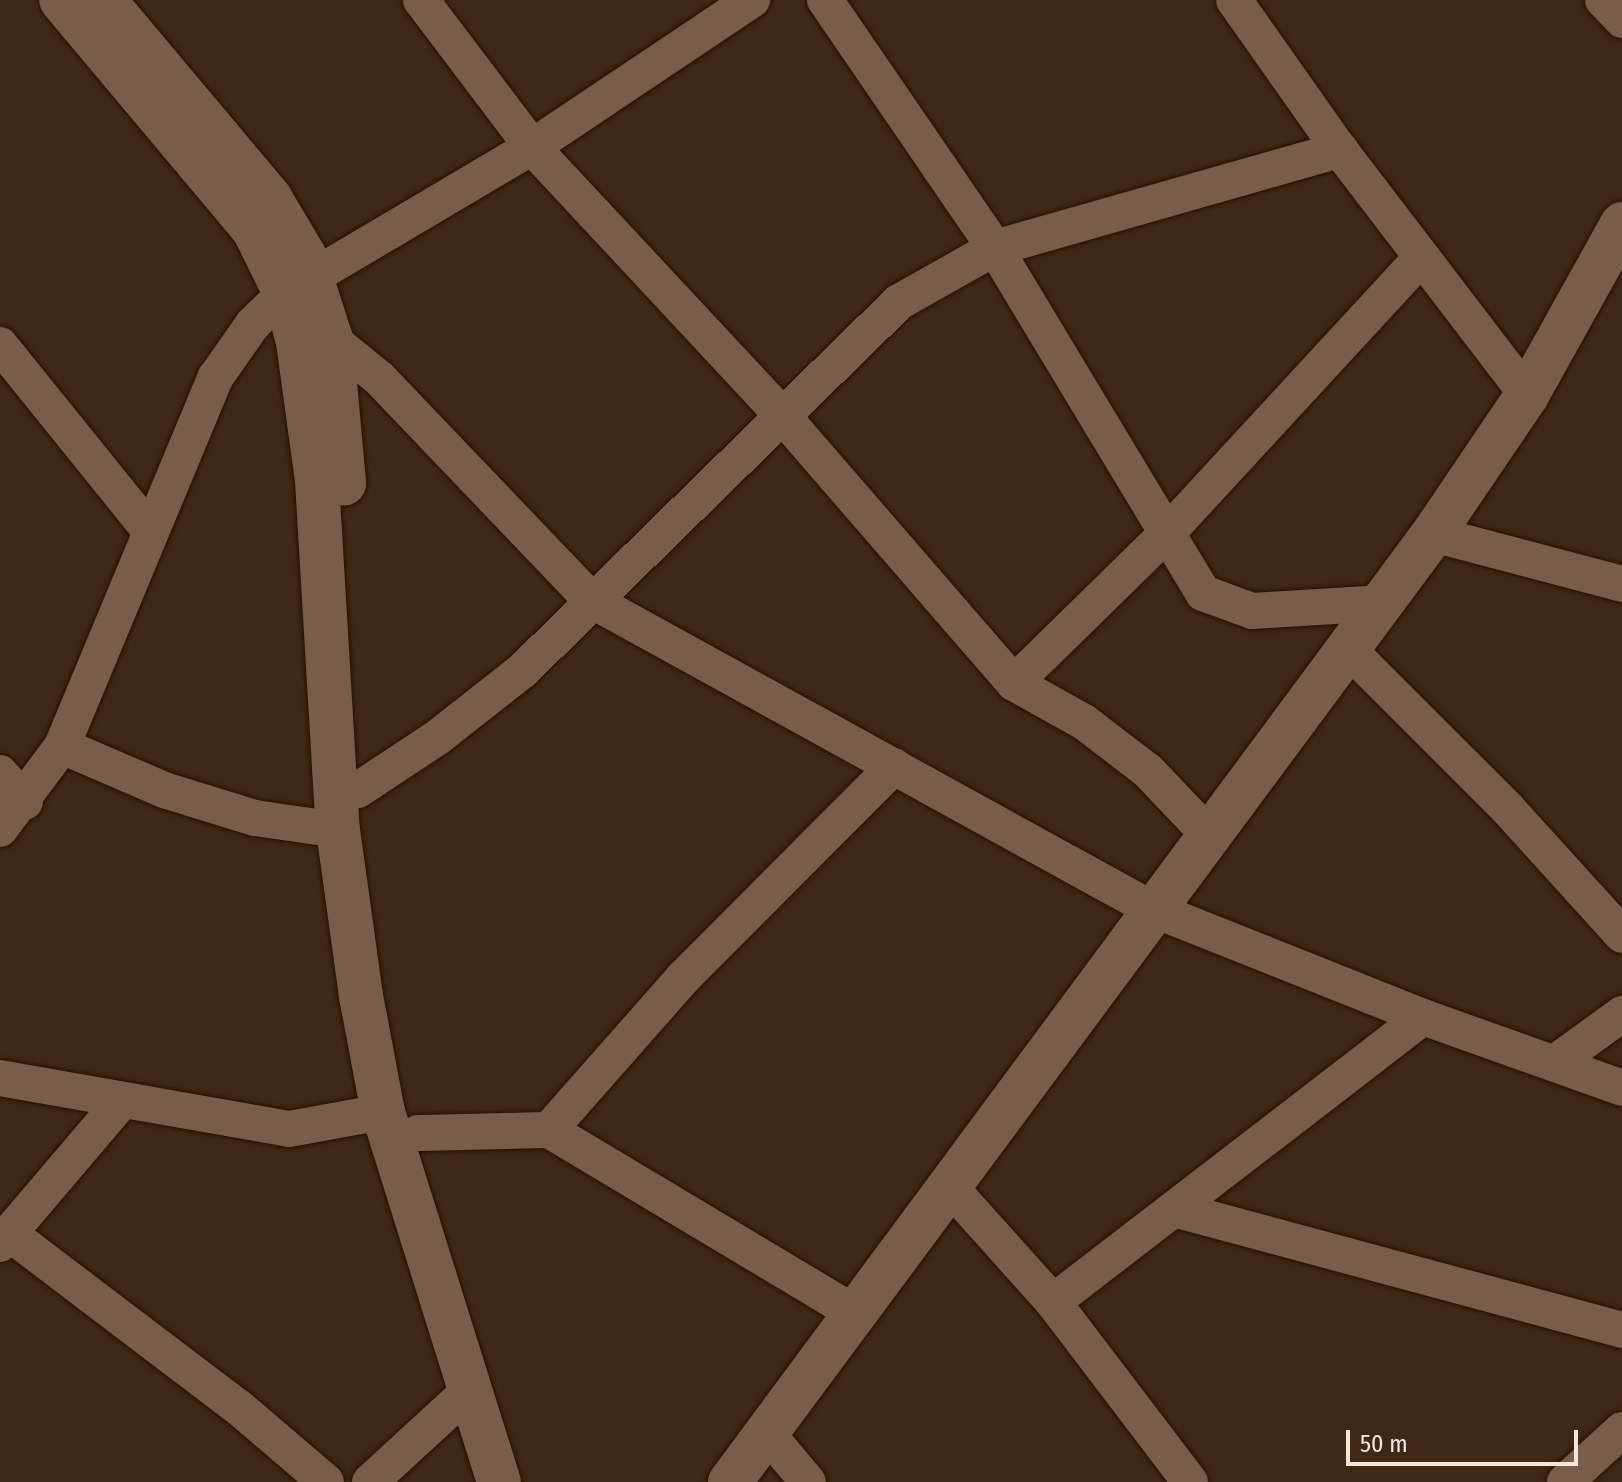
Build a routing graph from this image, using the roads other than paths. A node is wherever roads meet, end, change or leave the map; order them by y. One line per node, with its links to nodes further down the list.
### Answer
1 (61, 0): 14 (main road)
2 (104, 0): 14 (main road)
3 (421, 0): 9 (street)
4 (752, 0): 9 (street)
5 (825, 0): 12 (street)
6 (1234, 0): 10 (street)
7 (1603, 0): 8 (street)
8 (1622, 20)
9 (532, 147): 14 (street); 18 (street)
10 (1340, 150): 12 (street); 13 (street)
11 (1622, 224): 17 (main road)
12 (995, 248): 18 (street); 20 (street)
13 (1421, 258): 17 (street); 20 (street)
14 (300, 285): 15 (main road); 19 (street)
15 (314, 340): 23 (street); 30 (main road); 33 (main road)
16 (0, 345): 19 (street)
17 (1527, 395): 21 (main road)
18 (780, 413): 23 (street); 26 (street)
19 (150, 531): 27 (street)
20 (1169, 531): 24 (street); 26 (street)
21 (1433, 534): 22 (street); 24 (main road)
22 (1622, 584)
23 (591, 600): 28 (street); 30 (street)
24 (1384, 603): 25 (main road)
25 (1348, 649): 34 (main road); 36 (street)
26 (1014, 683): 34 (street)
27 (62, 746): 31 (street); 33 (street)
28 (894, 766): 35 (street); 44 (street)
29 (0, 773): 31 (street)
30 (358, 790): 43 (main road)
31 (25, 802): 32 (street)
32 (0, 829)
33 (338, 830): 43 (main road)
34 (1208, 834): 35 (main road)
35 (1152, 909): 38 (street); 45 (main road)
36 (1622, 935)
37 (1622, 1014): 39 (street)
38 (1423, 1017): 39 (street); 46 (street)
39 (1556, 1062): 41 (street)
40 (0, 1078): 42 (street)
41 (1622, 1088)
42 (121, 1102): 43 (street); 47 (street)
43 (401, 1122): 44 (street); 51 (main road); 57 (main road)
44 (549, 1130): 49 (street)
45 (949, 1186): 48 (street); 49 (main road)
46 (1174, 1209): 48 (street); 50 (street)
47 (5, 1239): 54 (street)
48 (1053, 1302): 60 (street)
49 (853, 1312): 53 (main road)
50 (1622, 1330)
51 (468, 1392): 55 (street); 56 (main road)
52 (1622, 1430): 61 (street)
53 (766, 1432): 58 (main road); 59 (street)
54 (326, 1482)
55 (370, 1482)
56 (499, 1482)
57 (529, 1482)
58 (730, 1482)
59 (808, 1482)
60 (1190, 1482)
61 (1565, 1482)

